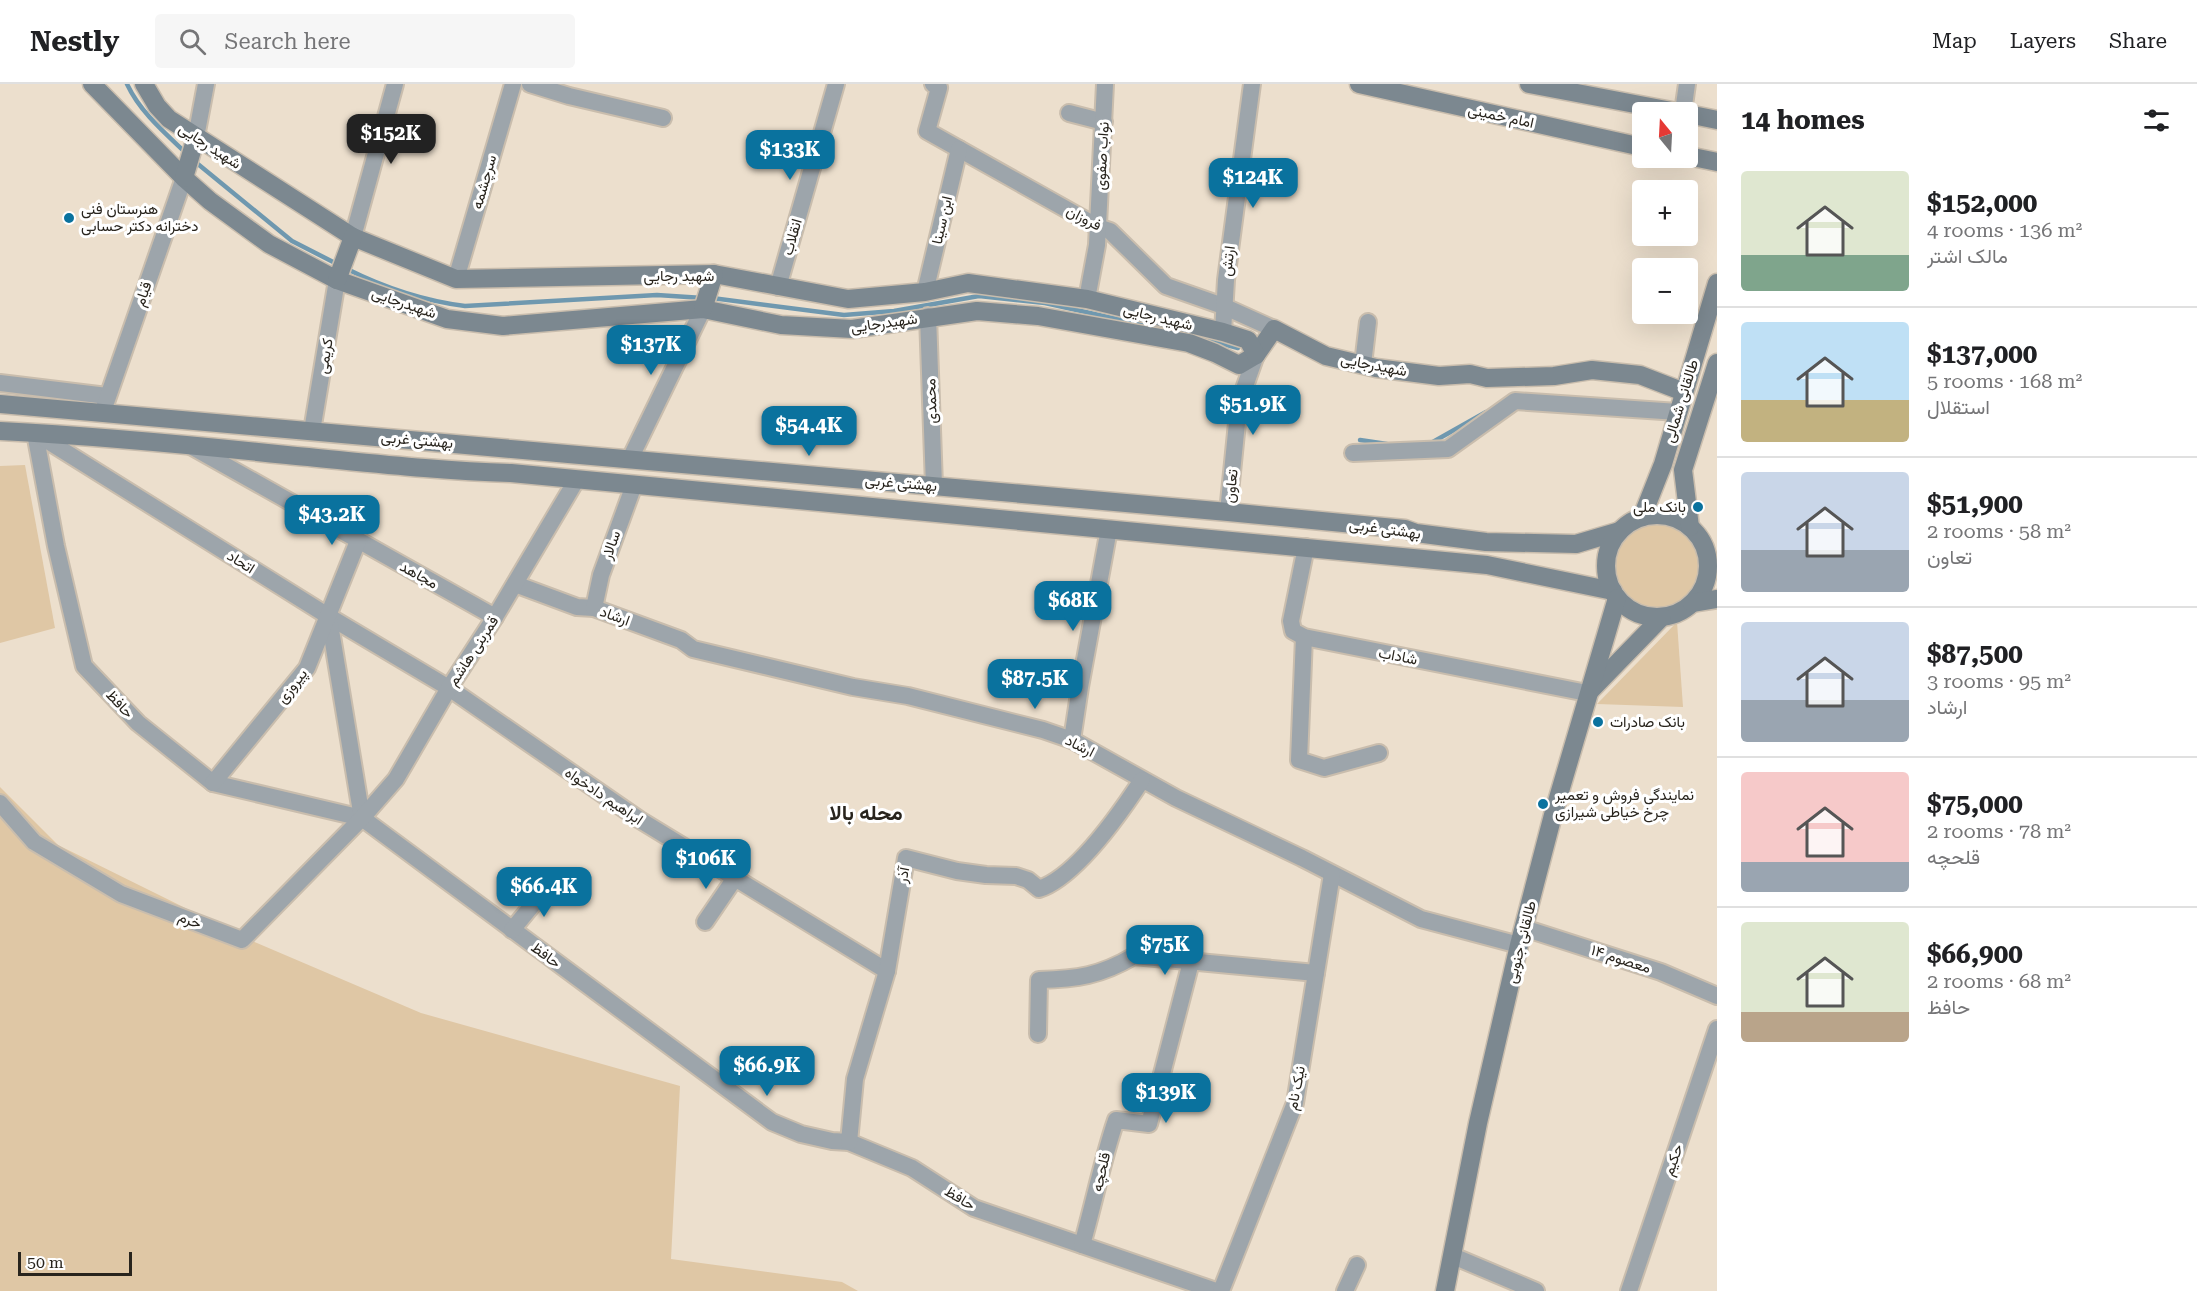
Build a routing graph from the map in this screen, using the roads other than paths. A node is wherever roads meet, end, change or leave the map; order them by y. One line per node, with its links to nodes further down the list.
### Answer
1 (92, 84): 27 (street, شهیدرجایی)
2 (144, 84): 22 (street, شهید رجایی)
3 (207, 84): 22 (street)
4 (395, 84): 29 (street)
5 (513, 84): 31 (street, سرچشمه)
6 (530, 84): 14 (street)
7 (836, 84): 34 (street, انقلاب)
8 (1105, 84): 21 (street, نواب صفوی)
9 (1252, 84): 37 (street, ارتش)
10 (1359, 84): 23 (street, امام خمینی)
11 (1528, 84): 16 (street)
12 (1687, 84): 15 (street)
13 (936, 86): 24 (street, فروزان)
14 (571, 90): 19 (street)
15 (1684, 102)
16 (1632, 104)
17 (1069, 113): 21 (street)
18 (1698, 116): 20 (street)
19 (663, 118)
20 (1717, 120)
21 (1104, 122): 28 (street, نواب صفوی)
22 (196, 137): 27 (street); 29 (street, شهید رجایی)
23 (1632, 145)
24 (958, 149): 28 (street, فروزان); 35 (street, ابن سینا)
25 (1698, 158): 26 (street)
26 (1717, 162)
27 (184, 178): 32 (street, شهیدرجایی); 49 (street, قیام)
28 (1098, 227): 36 (street, نواب صفوی); 37 (street, فروزان)
29 (353, 237): 31 (street, شهید رجایی); 32 (street)
30 (714, 274): 31 (street, شهید رجایی); 34 (street, شهید رجایی); 38 (street)
31 (456, 279)
32 (337, 280): 38 (street, شهیدرجایی); 53 (street, کریمی)
33 (1717, 283): 47 (street, طالقانی شمالی)
34 (778, 287): 35 (street, شهید رجایی)
35 (925, 292): 36 (street, شهید رجایی); 39 (street)
36 (1087, 299): 42 (street, شهید رجایی)
37 (1223, 306): 41 (street, فروزان); 42 (street, ارتش)
38 (703, 309): 39 (street, شهیدرجایی); 57 (street)
39 (927, 316): 43 (street, شهیدرجایی); 61 (street, محمدی)
40 (1368, 322): 45 (street)
41 (1274, 329): 43 (street); 45 (street, شهیدرجایی)
42 (1223, 332): 43 (street, شهید رجایی)
43 (1256, 355): 63 (street, تعاون)
44 (1717, 363): 51 (street, طالقانی شمالی)
45 (1363, 364): 47 (street, شهیدرجایی)
46 (0, 383): 49 (street)
47 (1684, 392): 50 (street, طالقانی شمالی)
48 (0, 404): 49 (street, بهشتی غربی)
49 (105, 404): 53 (street, بهشتی غربی)
50 (1678, 412): 56 (street); 64 (street, طالقانی شمالی)
51 (1710, 413): 67 (street, طالقانی شمالی)
52 (0, 431): 54 (street, بهشتی غربی)
53 (312, 431): 57 (street, بهشتی غربی)
54 (35, 432): 55 (street, بهشتی غربی); 75 (street, اتحاد); 84 (street, حافظ)
55 (188, 444): 59 (street, بهشتی غربی); 68 (street, مجاهد)
56 (1353, 453)
57 (630, 459): 58 (street, بهشتی غربی)
58 (795, 474): 61 (street, بهشتی غربی); 62 (street)
59 (577, 479): 60 (street, بهشتی غربی); 70 (street, قمربنی هاشم)
60 (634, 485): 62 (street, بهشتی غربی); 74 (street, سالار)
61 (934, 486): 63 (street, بهشتی غربی)
62 (794, 500): 65 (street, بهشتی غربی)
63 (1228, 512): 66 (street, بهشتی غربی)
64 (1642, 517): 66 (street); 67 (street)
65 (1109, 529): 69 (street, بهشتی غربی); 81 (street)
66 (1620, 531): 71 (street)
67 (1703, 538): 73 (street)
68 (358, 541): 75 (street, پیروزی); 76 (street, مجاهد)
69 (1306, 548): 71 (street, بهشتی غربی); 78 (street)
70 (514, 584): 74 (street, ارشاد); 76 (street, قمربنی هاشم)
71 (1615, 594): 77 (street); 80 (street, طالقانی جنوبی)
72 (1717, 599): 73 (street)
73 (1692, 603): 77 (street)
74 (594, 608): 81 (street, ارشاد)
75 (328, 616): 79 (street, اتحاد); 84 (street, پیروزی); 86 (street)
76 (495, 617): 79 (street, قمربنی هاشم)
77 (1662, 617): 80 (street)
78 (1304, 637): 80 (street, شاداب); 82 (street)
79 (449, 688): 86 (street, قمربنی هاشم); 88 (street, ابراهیم دادخواه)
80 (1587, 693): 92 (street, طالقانی جنوبی)
81 (1072, 740): 83 (street, ارشاد)
82 (1379, 753)
83 (1142, 780): 87 (street, ارشاد); 94 (street, آذر)
84 (213, 783): 86 (street, حافظ)
85 (0, 803): 86 (street, خرم)
86 (362, 818): 91 (street, حافظ)
87 (1332, 874): 92 (street, ارشاد); 95 (street, نیک نام)
88 (735, 878): 90 (street); 94 (street, ابراهیم دادخواه)
89 (549, 885): 91 (street)
90 (705, 922)
91 (512, 930): 99 (street, حافظ)
92 (1521, 937): 96 (street, ۱۴ معصوم); 101 (street, طالقانی جنوبی)
93 (1191, 962): 95 (street); 98 (street); 100 (street, قلحچه)
94 (887, 971): 99 (street, آذر)
95 (1317, 973): 104 (street, نیک نام)
96 (1716, 992)
97 (1717, 1029): 108 (street, حکیم)
98 (1038, 1034)
99 (849, 1142): 100 (street, حافظ)
100 (1082, 1245): 103 (street, حافظ)
101 (1453, 1256): 106 (street, طالقانی جنوبی); 107 (street)
102 (1357, 1265): 105 (street)
103 (1216, 1291)
104 (1221, 1291)
105 (1345, 1291)
106 (1445, 1291)
107 (1536, 1291)
108 (1629, 1291)

